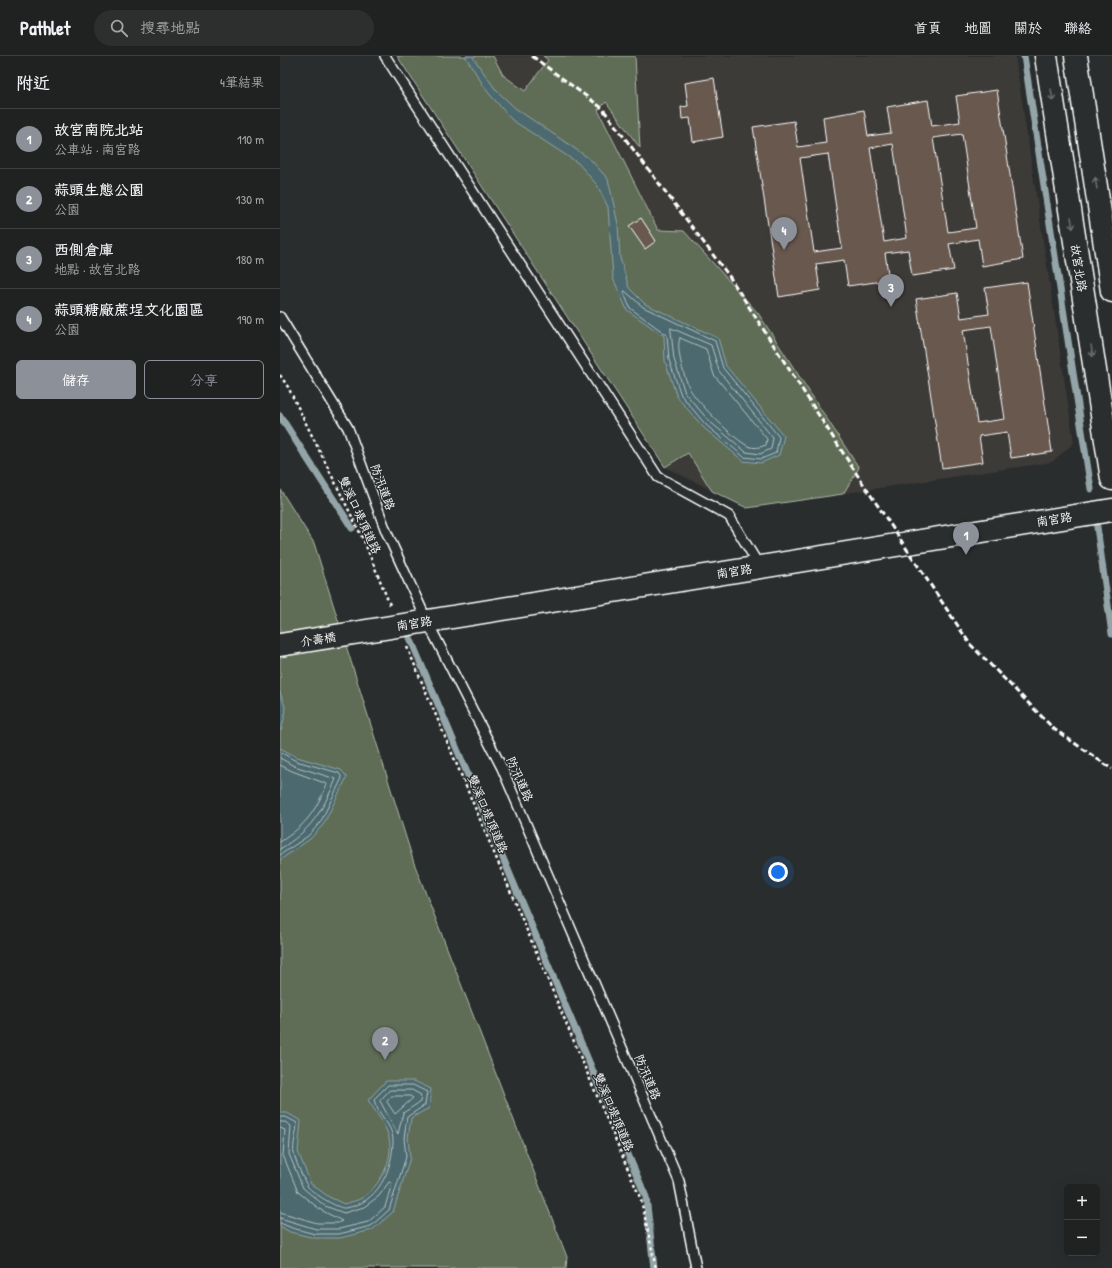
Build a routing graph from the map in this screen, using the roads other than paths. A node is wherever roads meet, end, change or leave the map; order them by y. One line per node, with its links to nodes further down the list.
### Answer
1 (385, 56): 8 (lane)
2 (1046, 56): 6 (street, 故宮北路, one-way to 6)
3 (1076, 56): 4 (street, one-way to 3)
4 (1112, 291)
5 (280, 317): 9 (lane, 防汛道路)
6 (1112, 479)
7 (1112, 510): 8 (street, 南宮路)
8 (760, 567): 9 (street, 南宮路)
9 (427, 621): 10 (street, 南宮路); 12 (lane, 防汛道路)
10 (356, 633): 11 (street, 介壽橋)
11 (280, 645)
12 (696, 1268)

